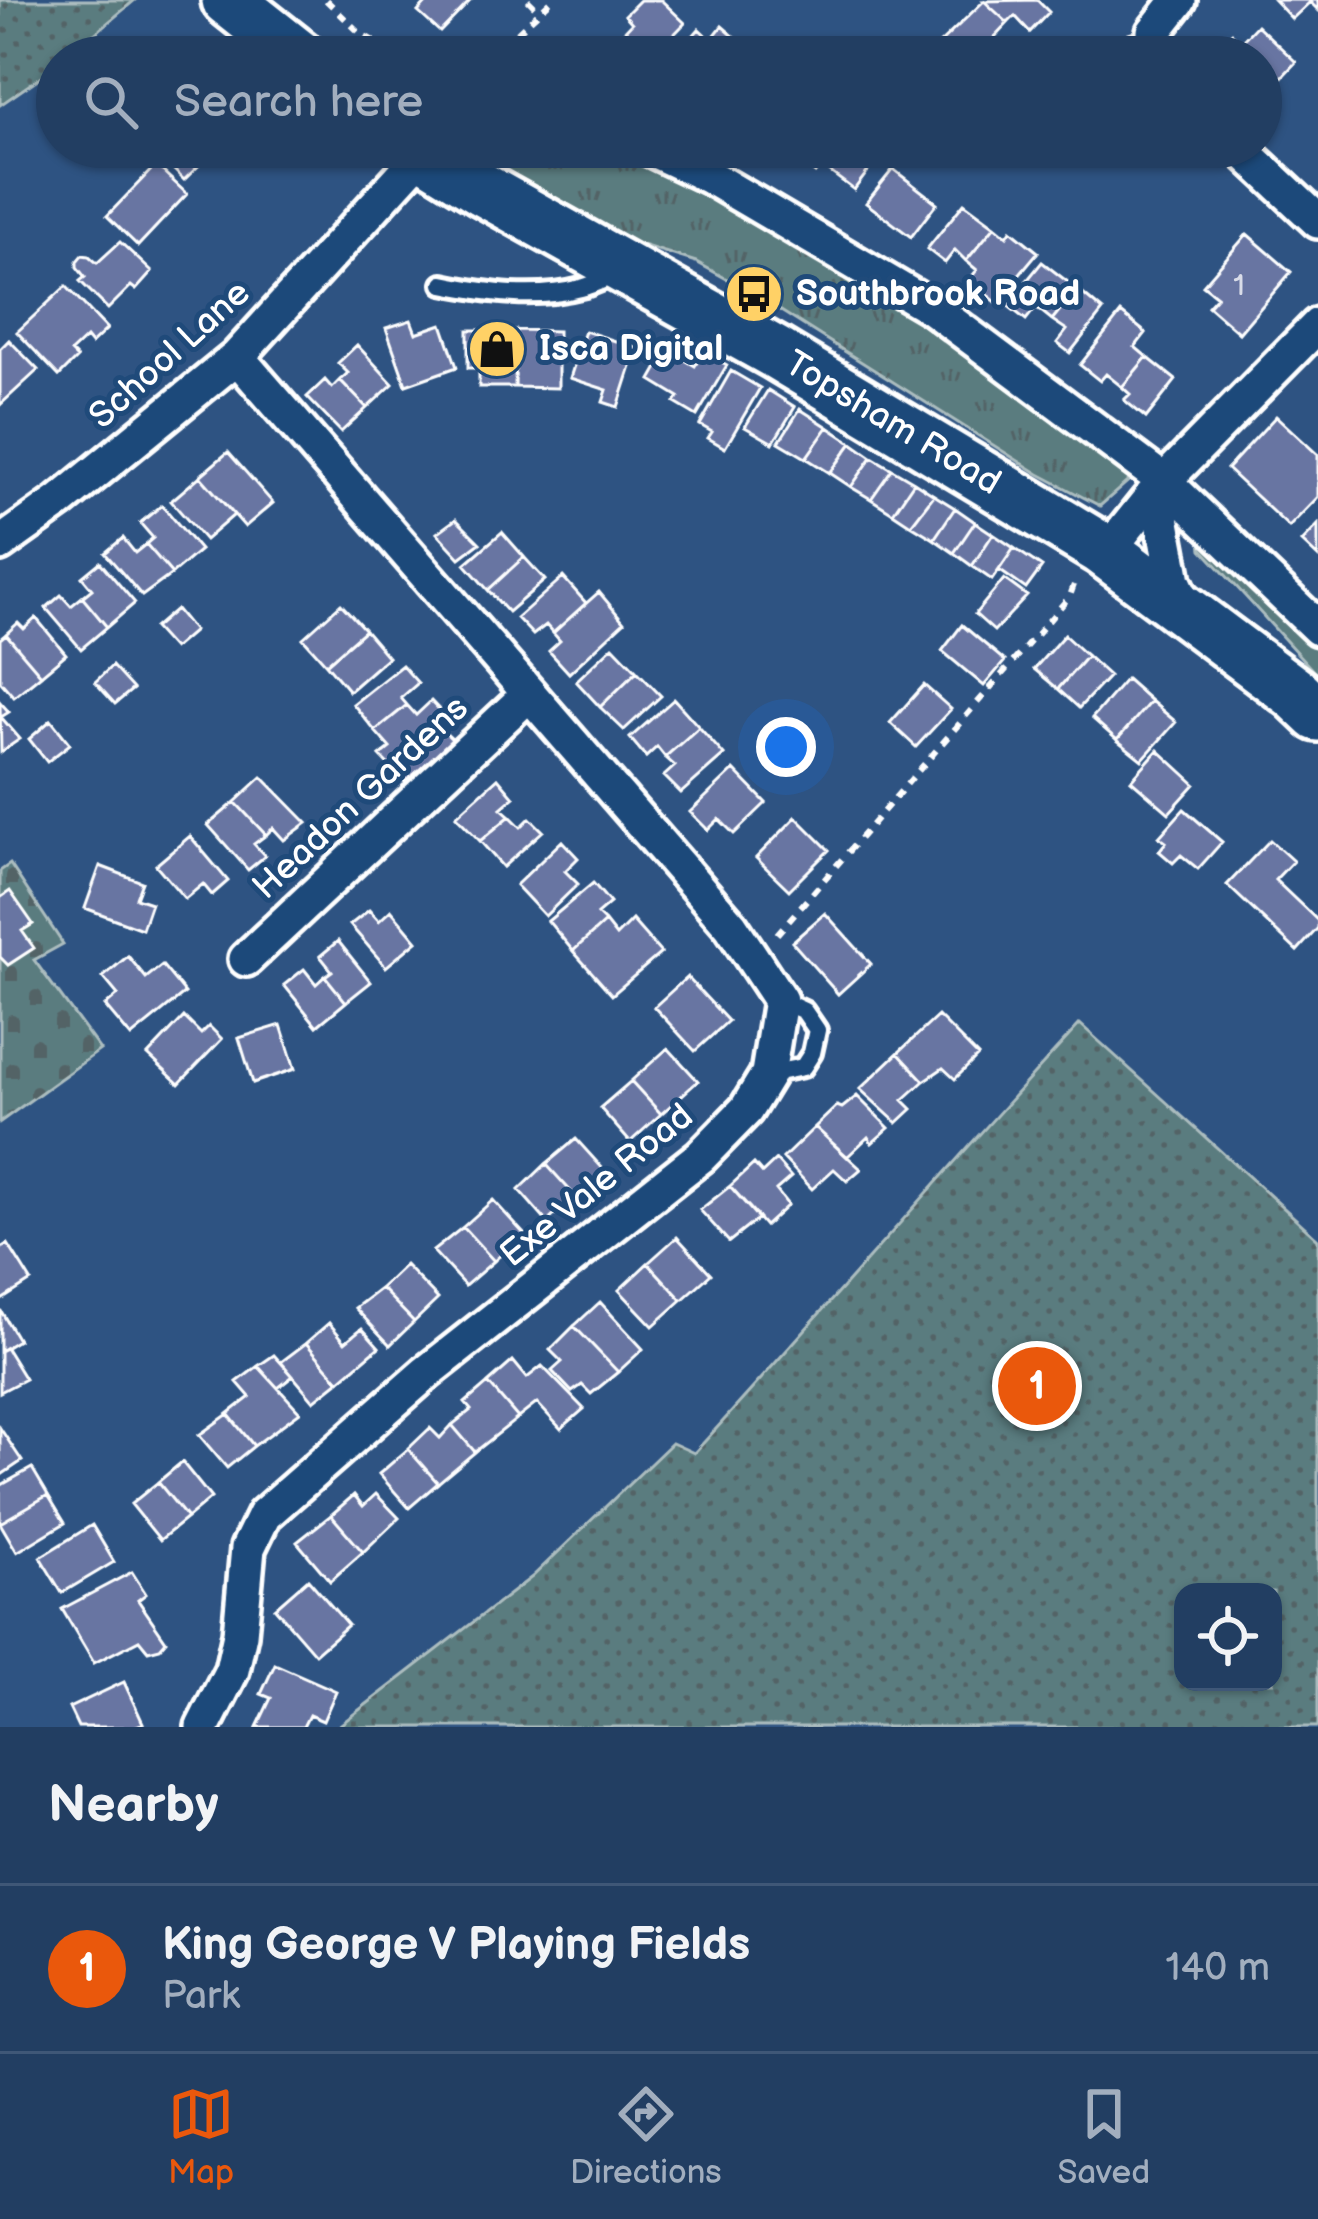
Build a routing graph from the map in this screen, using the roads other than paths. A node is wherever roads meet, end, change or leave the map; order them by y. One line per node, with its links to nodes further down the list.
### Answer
1 (228, 0): 3 (main road)
2 (1179, 0): 4 (street)
3 (273, 36)
4 (1152, 36)
5 (422, 168): 13 (street, School Lane)
6 (461, 168): 10 (main road, Topsham Road)
7 (691, 168): 14 (street)
8 (1261, 168): 9 (street)
9 (1318, 221)
10 (630, 272): 11 (lane); 16 (main road, Topsham Road)
11 (443, 284)
12 (1318, 325): 14 (street)
13 (237, 357): 15 (street, School Lane); 19 (street, Exe Vale Road)
14 (1161, 486): 16 (street); 17 (street); 18 (street)
15 (0, 544)
16 (1091, 566): 17 (main road, Topsham Road)
17 (1188, 613): 20 (main road, Topsham Road)
18 (1318, 628)
19 (529, 694): 21 (street, Headon Gardens); 22 (street, Exe Vale Road)
20 (1318, 715)
21 (246, 959)
22 (203, 1727)

